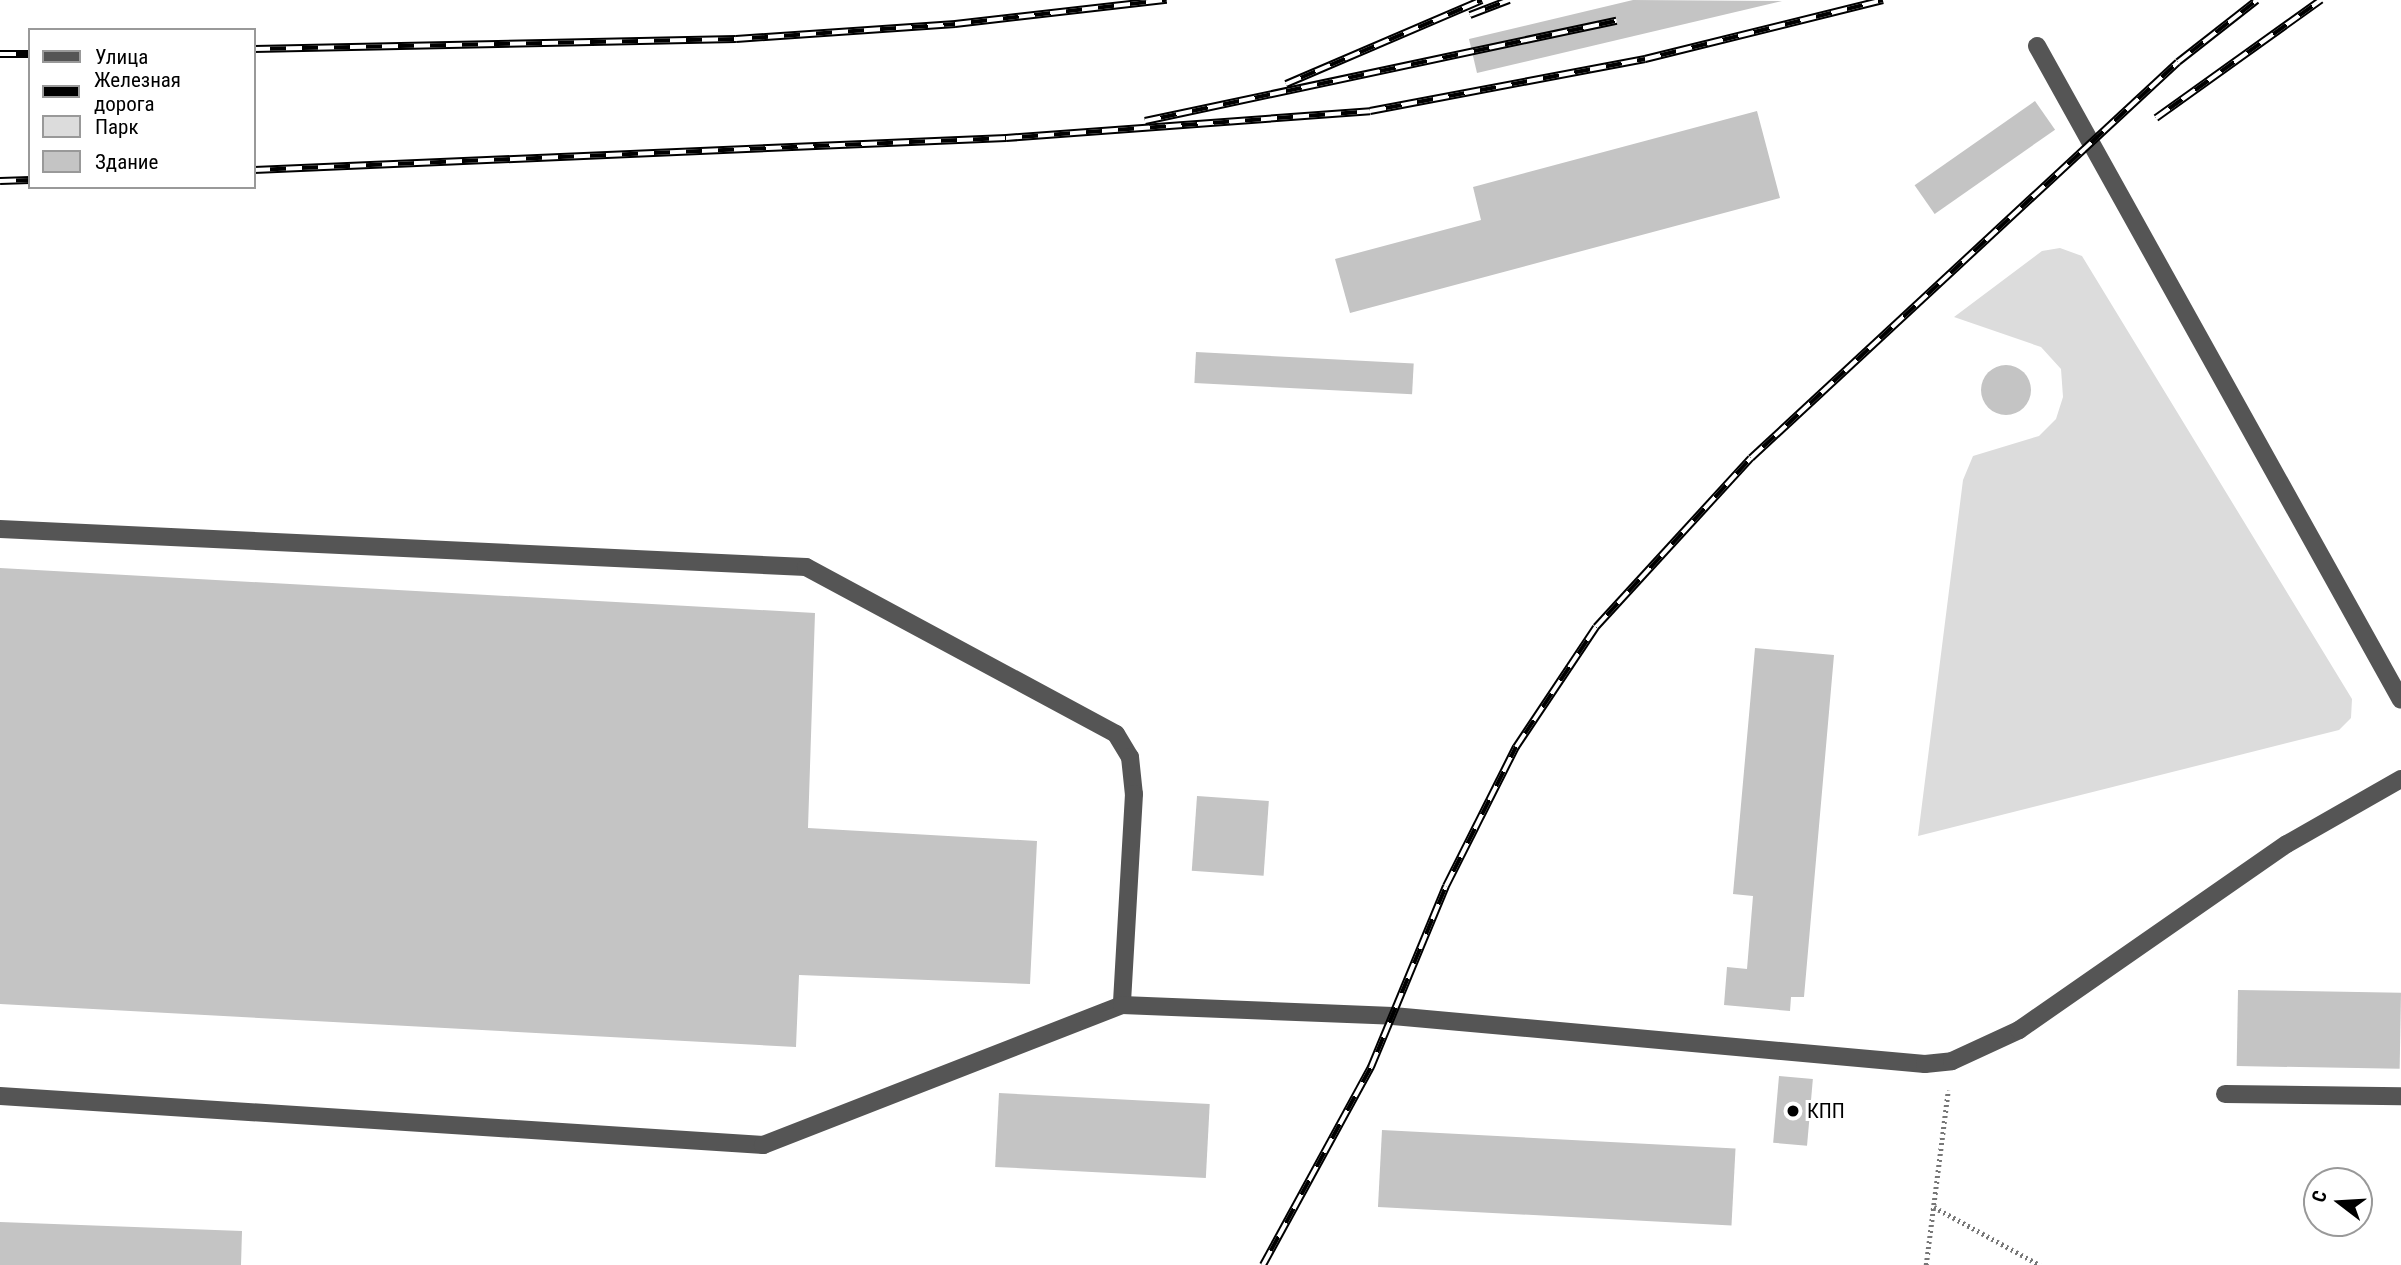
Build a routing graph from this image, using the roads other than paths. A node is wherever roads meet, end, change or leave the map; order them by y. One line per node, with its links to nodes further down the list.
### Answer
1 (2037, 46): 3 (lane)
2 (0, 528): 5 (lane)
3 (2401, 699)
4 (2401, 779): 5 (lane)
5 (1122, 1005): 7 (lane)
6 (2225, 1094): 8 (lane)
7 (0, 1096)
8 (2401, 1096)

